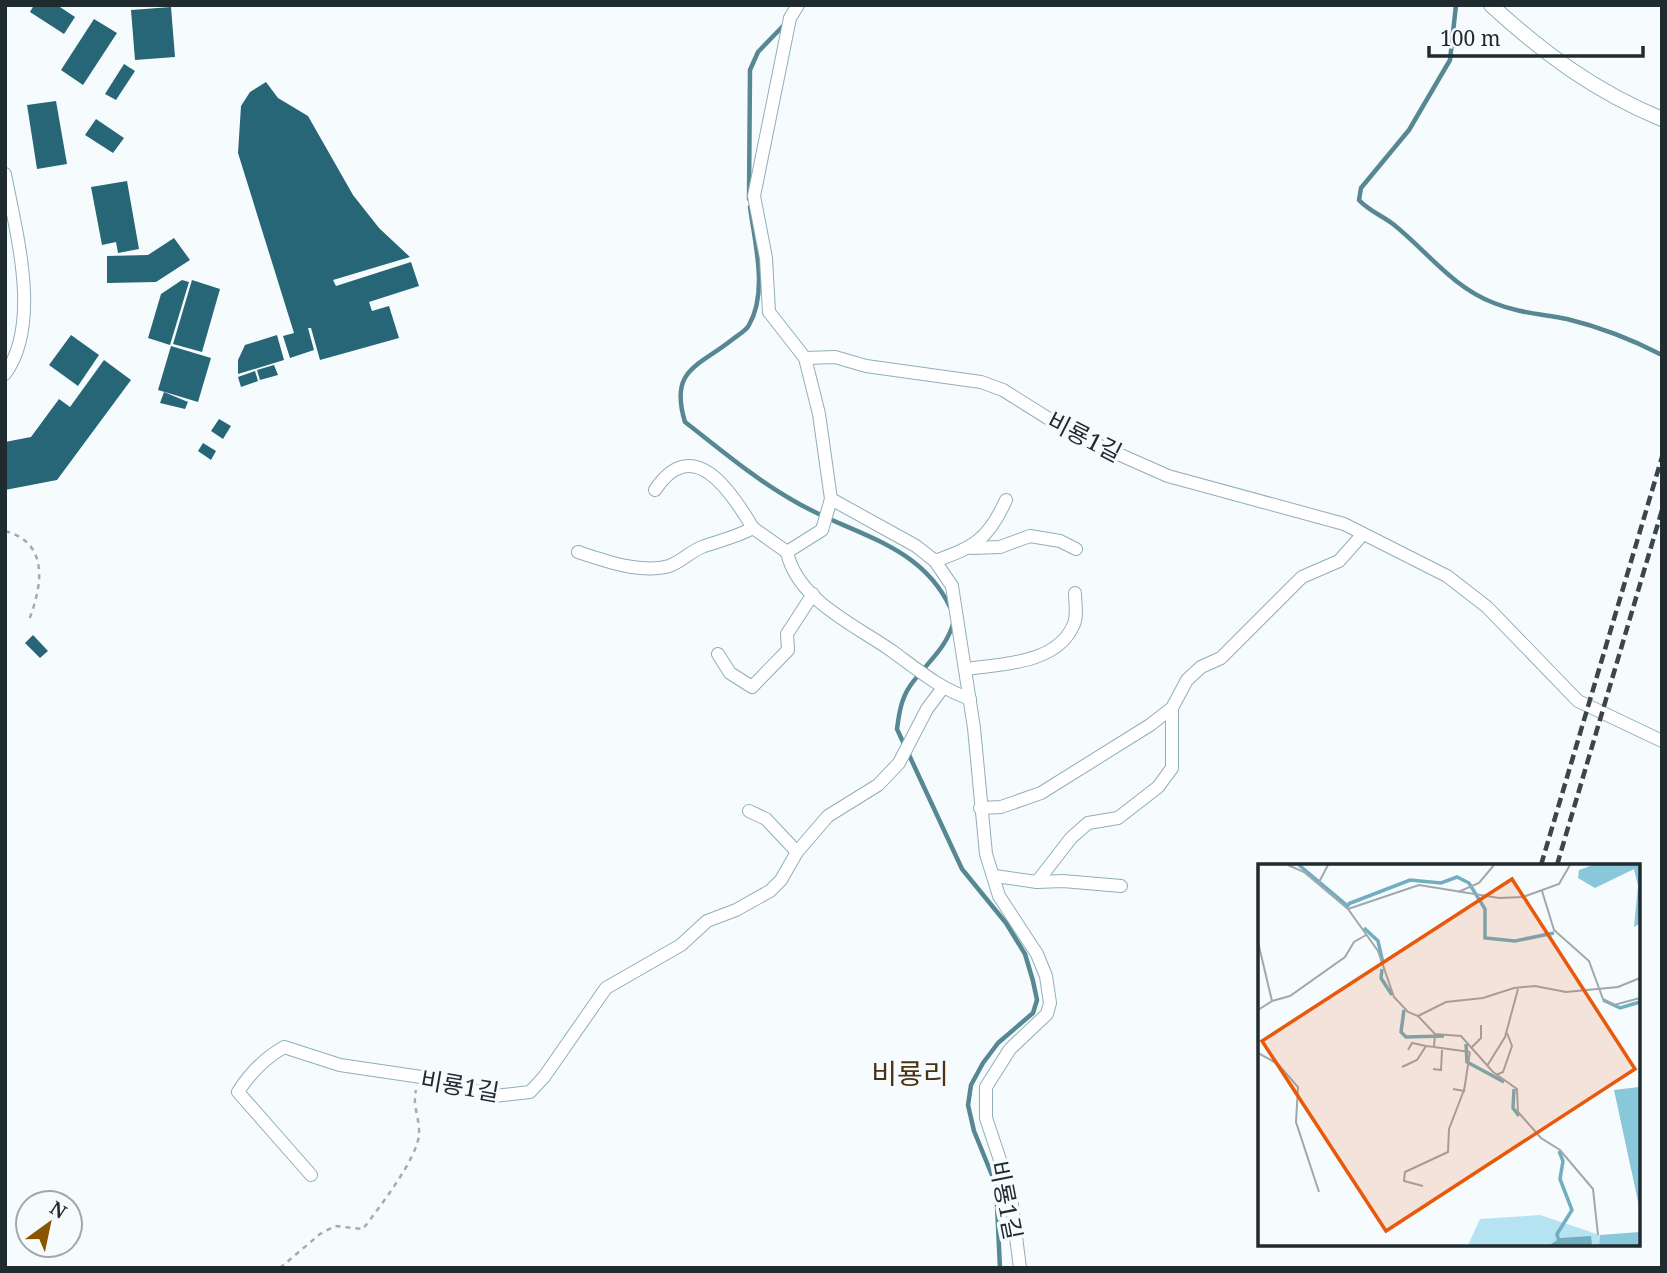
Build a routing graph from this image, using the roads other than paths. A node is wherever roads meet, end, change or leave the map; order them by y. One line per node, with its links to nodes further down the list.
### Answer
1 (798, 5): 5 (street)
2 (1492, 6): 3 (street)
3 (1662, 119)
4 (5, 174): 6 (street)
5 (805, 358): 8 (street); 11 (street, 비룡1길)
6 (5, 374)
7 (655, 491): 10 (street)
8 (831, 499): 15 (street); 16 (street, 비룡1길)
9 (1006, 500): 12 (street)
10 (753, 528): 14 (street); 15 (street)
11 (1363, 534): 23 (street); 24 (street, 비룡1길)
12 (972, 548): 13 (street); 16 (street)
13 (1076, 549)
14 (578, 552)
15 (787, 552): 18 (street)
16 (935, 561): 20 (street, 비룡1길)
17 (1075, 593): 20 (street)
18 (813, 594): 19 (street); 21 (street)
19 (718, 654)
20 (966, 669): 22 (street, 비룡1길)
21 (942, 689): 22 (street); 27 (street, 비룡1길)
22 (970, 699): 25 (street, 비룡1길)
23 (1172, 708): 25 (street); 29 (street)
24 (1662, 741)
25 (979, 808): 28 (street, 비룡1길)
26 (749, 811): 27 (street)
27 (797, 852): 31 (street, 비룡1길)
28 (995, 876): 29 (street); 32 (street, 비룡1길)
29 (1037, 883): 30 (street)
30 (1121, 886)
31 (311, 1175)
32 (1020, 1268)

